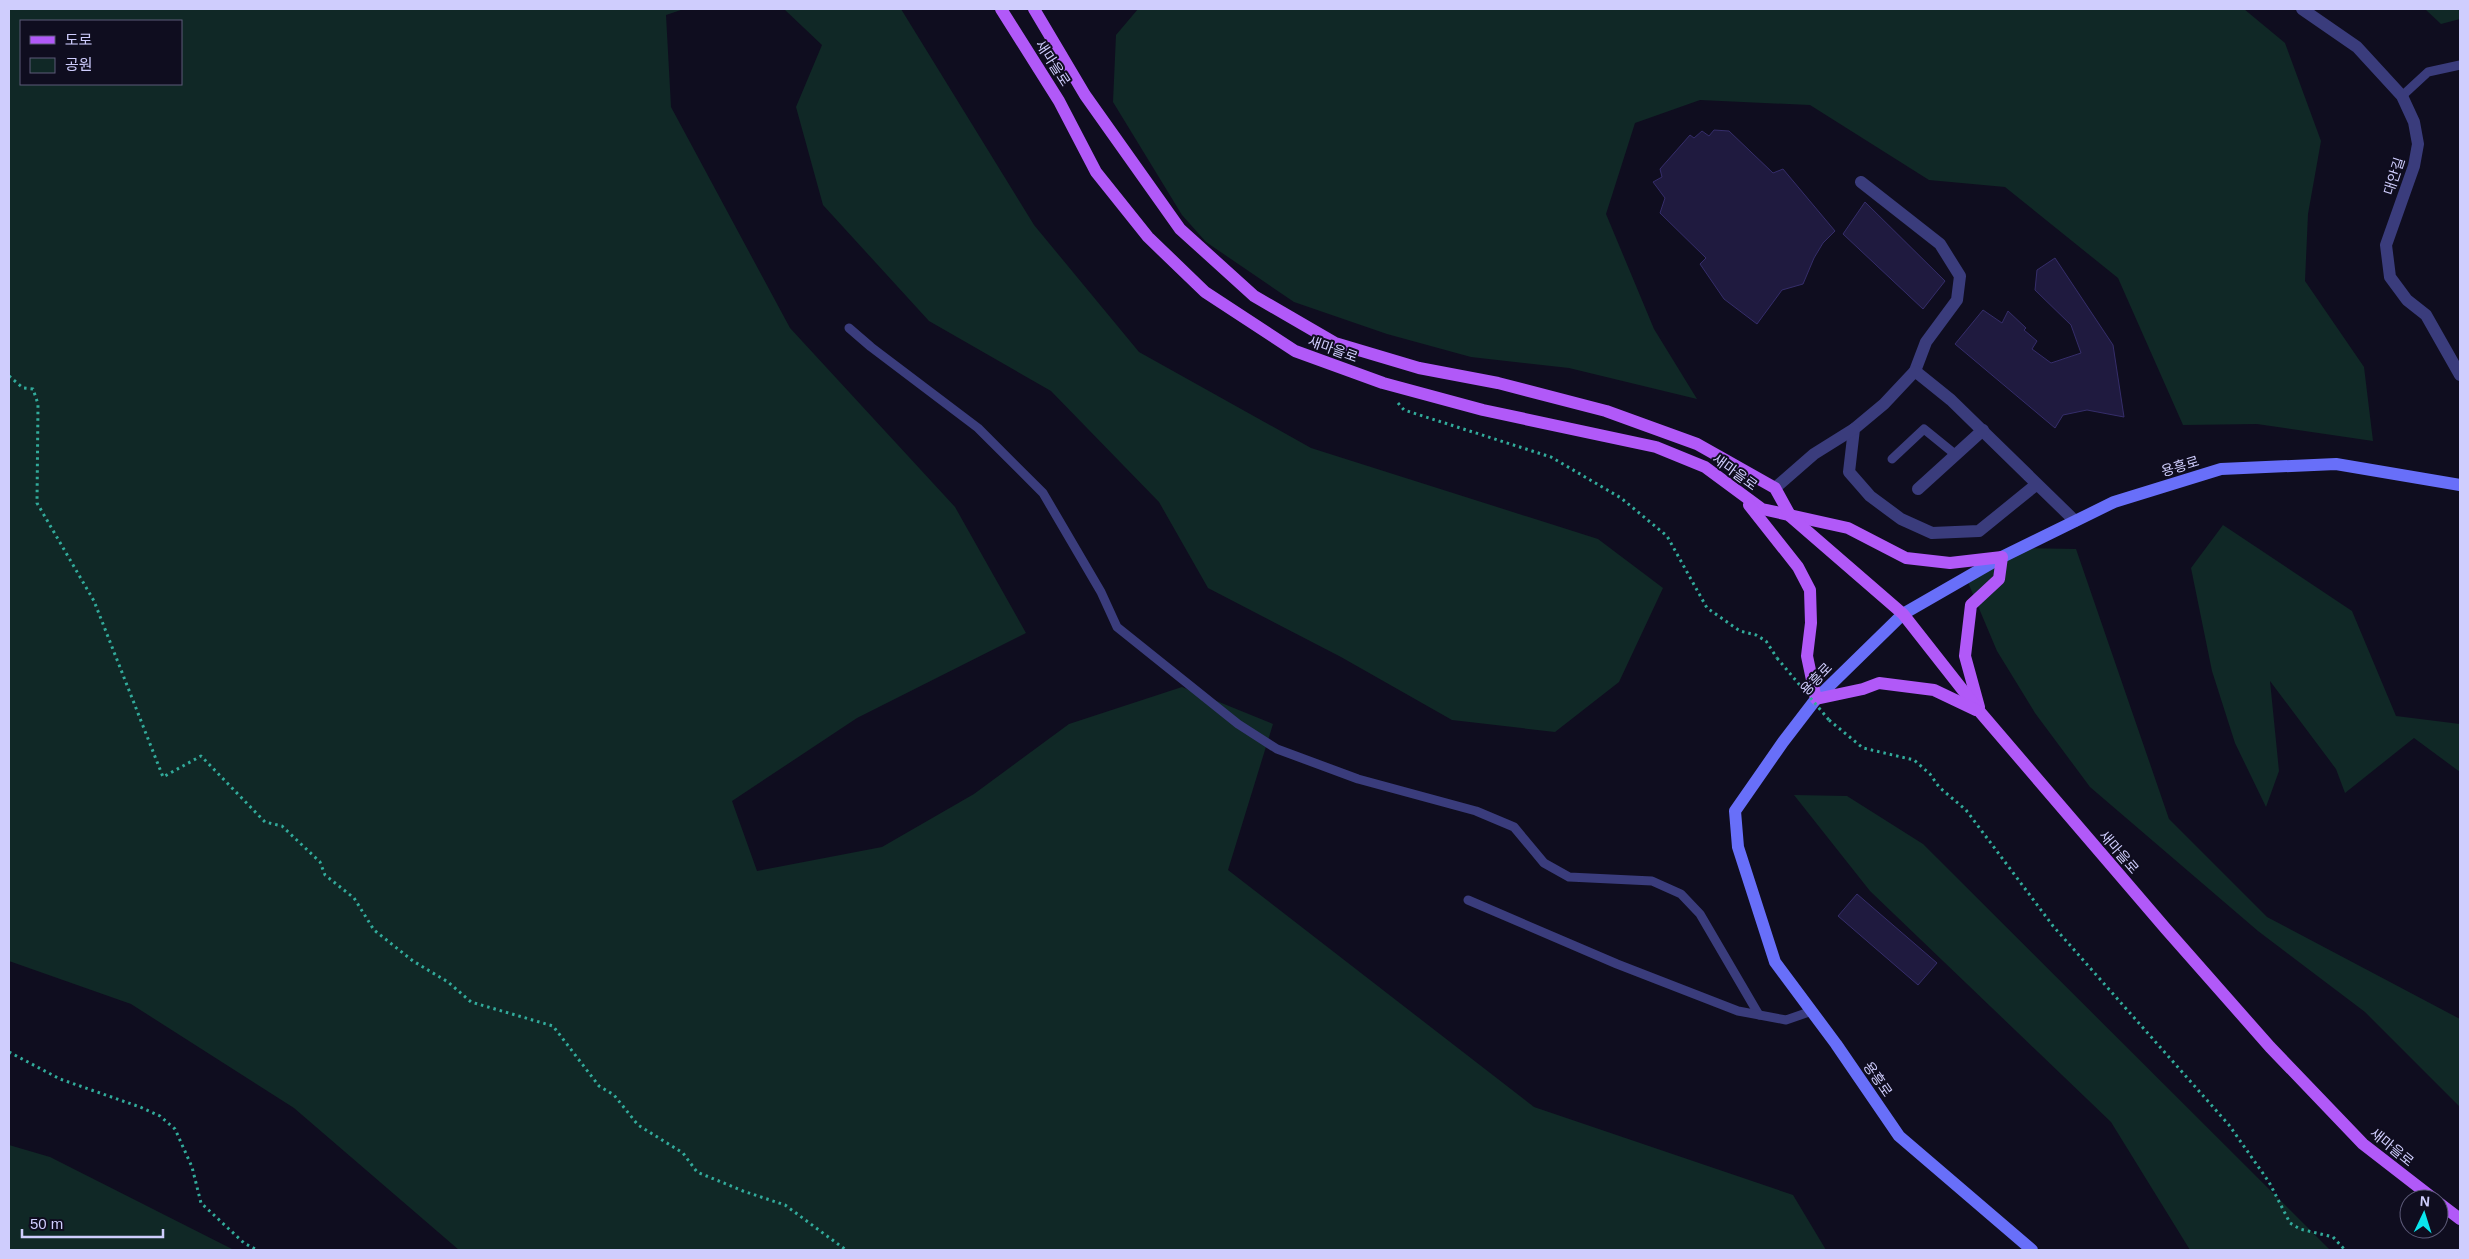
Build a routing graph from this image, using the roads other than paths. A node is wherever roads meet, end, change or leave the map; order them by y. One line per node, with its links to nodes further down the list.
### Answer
1 (1001, 9): 18 (main road, 새마을로)
2 (1034, 9): 16 (main road, 새마을로)
3 (2302, 9): 5 (street, 대안길)
4 (2460, 65): 5 (lane)
5 (2402, 96): 9 (street, 대안길)
6 (1861, 182): 8 (street)
7 (849, 328): 27 (lane)
8 (1914, 371): 10 (street); 11 (street)
9 (2460, 375)
10 (1854, 429): 14 (street); 16 (street)
11 (1983, 430): 12 (street); 14 (street)
12 (1956, 455): 13 (lane); 17 (street)
13 (1892, 459)
14 (2037, 484): 20 (street)
15 (2460, 486): 20 (street, 용흥로)
16 (1774, 488): 19 (main road, 새마을로)
17 (1918, 489)
18 (1742, 495): 19 (main road, 새마을로); 23 (main road)
19 (1791, 517): 21 (main road); 22 (main road, 새마을로)
20 (2075, 521): 21 (street, 용흥로)
21 (2002, 557): 22 (street, 용흥로); 24 (main road)
22 (1903, 614): 23 (street, 용흥로); 24 (main road, 새마을로)
23 (1816, 699): 24 (main road); 26 (street, 용흥로)
24 (1980, 712): 28 (main road, 새마을로)
25 (1468, 900): 27 (lane)
26 (1812, 1012): 27 (lane); 31 (street, 용흥로)
27 (1759, 1015)
28 (2421, 1189)
29 (2449, 1211): 30 (main road)
30 (2460, 1219)
31 (2032, 1250)

